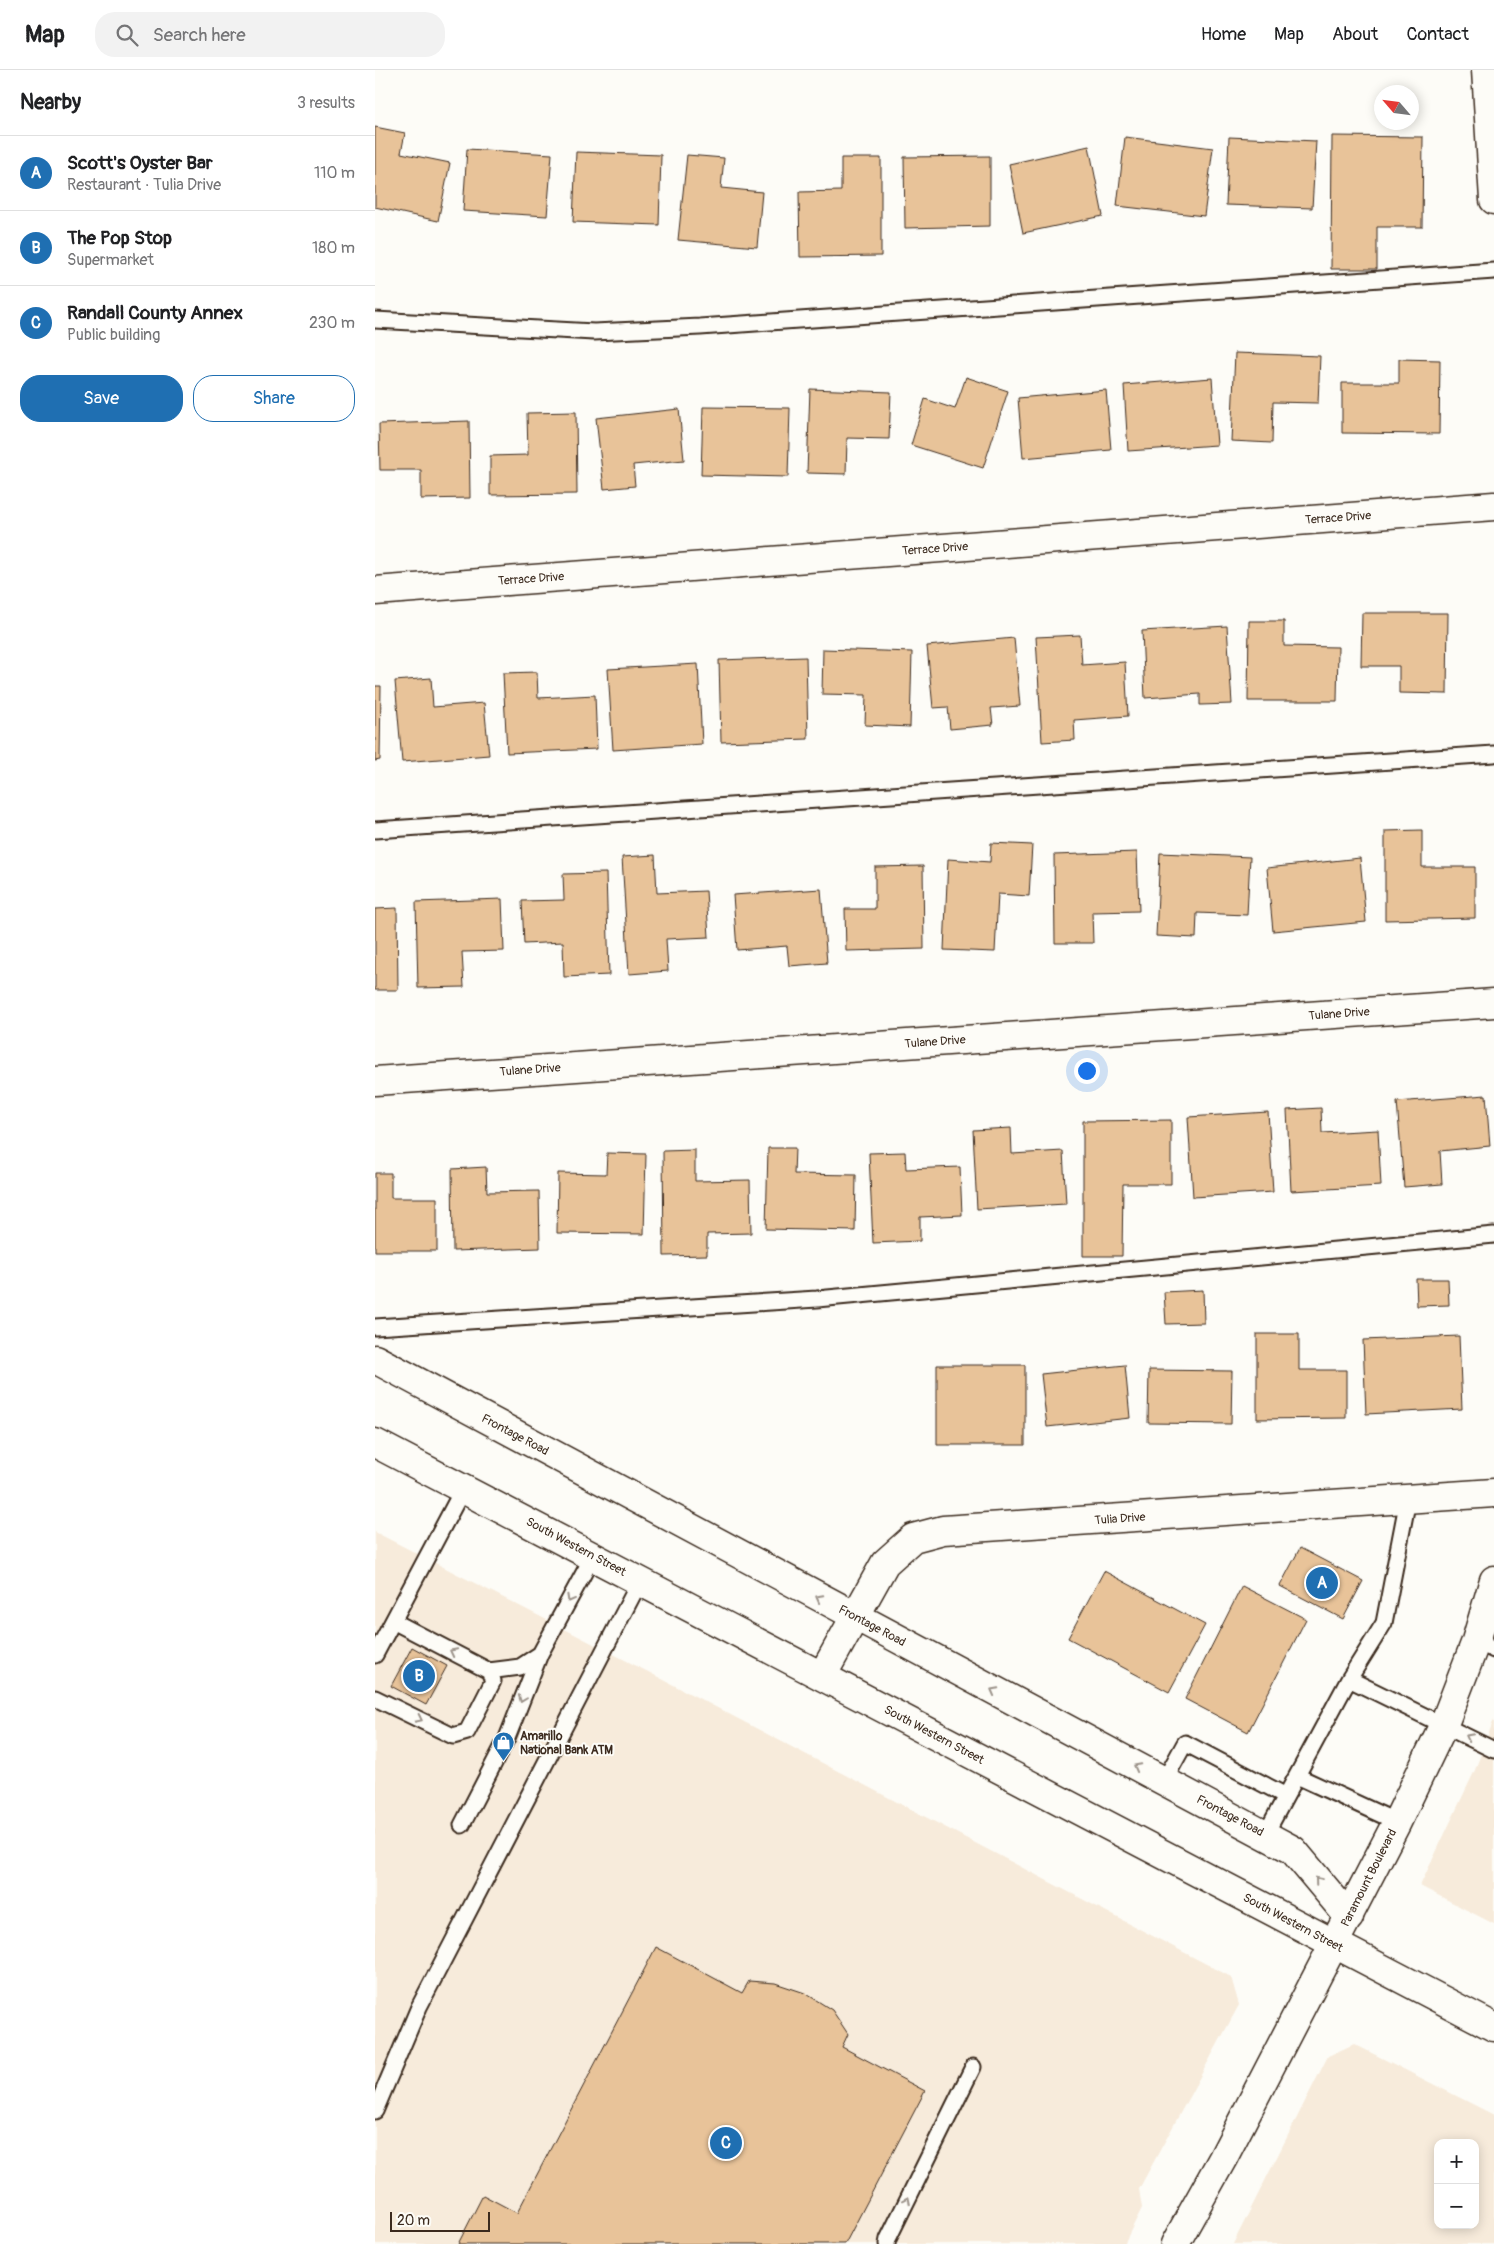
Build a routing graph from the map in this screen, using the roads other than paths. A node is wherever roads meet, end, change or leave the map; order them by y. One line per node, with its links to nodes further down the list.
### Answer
1 (1486, 70): 2 (street)
2 (1494, 200)
3 (1494, 271): 4 (lane)
4 (375, 320)
5 (1494, 506): 6 (street, Terrace Drive)
6 (375, 591)
7 (1494, 754): 8 (lane)
8 (375, 830)
9 (1494, 1003): 10 (street, Tulane Drive)
10 (375, 1081)
11 (1494, 1235): 12 (lane)
12 (375, 1327)
13 (375, 1359): 21 (street, Frontage Road, one-way to 13)
14 (375, 1442): 15 (street, South Western Street)
15 (463, 1489): 18 (street, South Western Street); 22 (lane)
16 (1494, 1494): 17 (street, Tulia Drive)
17 (1407, 1499): 21 (street, Tulia Drive); 28 (lane)
18 (593, 1556): 20 (street, South Western Street); 24 (lane, one-way to 24)
19 (1494, 1580): 23 (street, Paramount Boulevard)
20 (640, 1582): 27 (street, South Western Street); 42 (lane)
21 (854, 1616): 27 (street, Tulia Drive); 33 (street, Frontage Road, one-way to 21)
22 (393, 1621): 25 (lane); 26 (lane, one-way to 22)
23 (1485, 1646): 30 (street, Paramount Boulevard)
24 (540, 1654): 26 (lane); 36 (lane, one-way to 36)
25 (375, 1655)
26 (489, 1671): 29 (lane, one-way to 26)
27 (821, 1676): 39 (street, South Western Street)
28 (1349, 1679): 30 (lane); 32 (lane)
29 (375, 1698)
30 (1444, 1724): 31 (lane, one-way to 30); 35 (street, Paramount Boulevard)
31 (1494, 1750)
32 (1297, 1776): 34 (lane); 35 (lane)
33 (1164, 1781): 34 (lane); 37 (street, Frontage Road)
34 (1286, 1796): 37 (lane)
35 (1397, 1822): 38 (street, Paramount Boulevard)
36 (462, 1824)
37 (1265, 1836): 38 (street, Frontage Road, one-way to 37)
38 (1349, 1917): 39 (street, Paramount Boulevard)
39 (1335, 1944): 40 (street, South Western Street); 44 (street, Paramount Boulevard)
40 (1494, 2027)
41 (973, 2067): 43 (lane, one-way to 41)
42 (375, 2111)
43 (887, 2244)
44 (1175, 2244)

